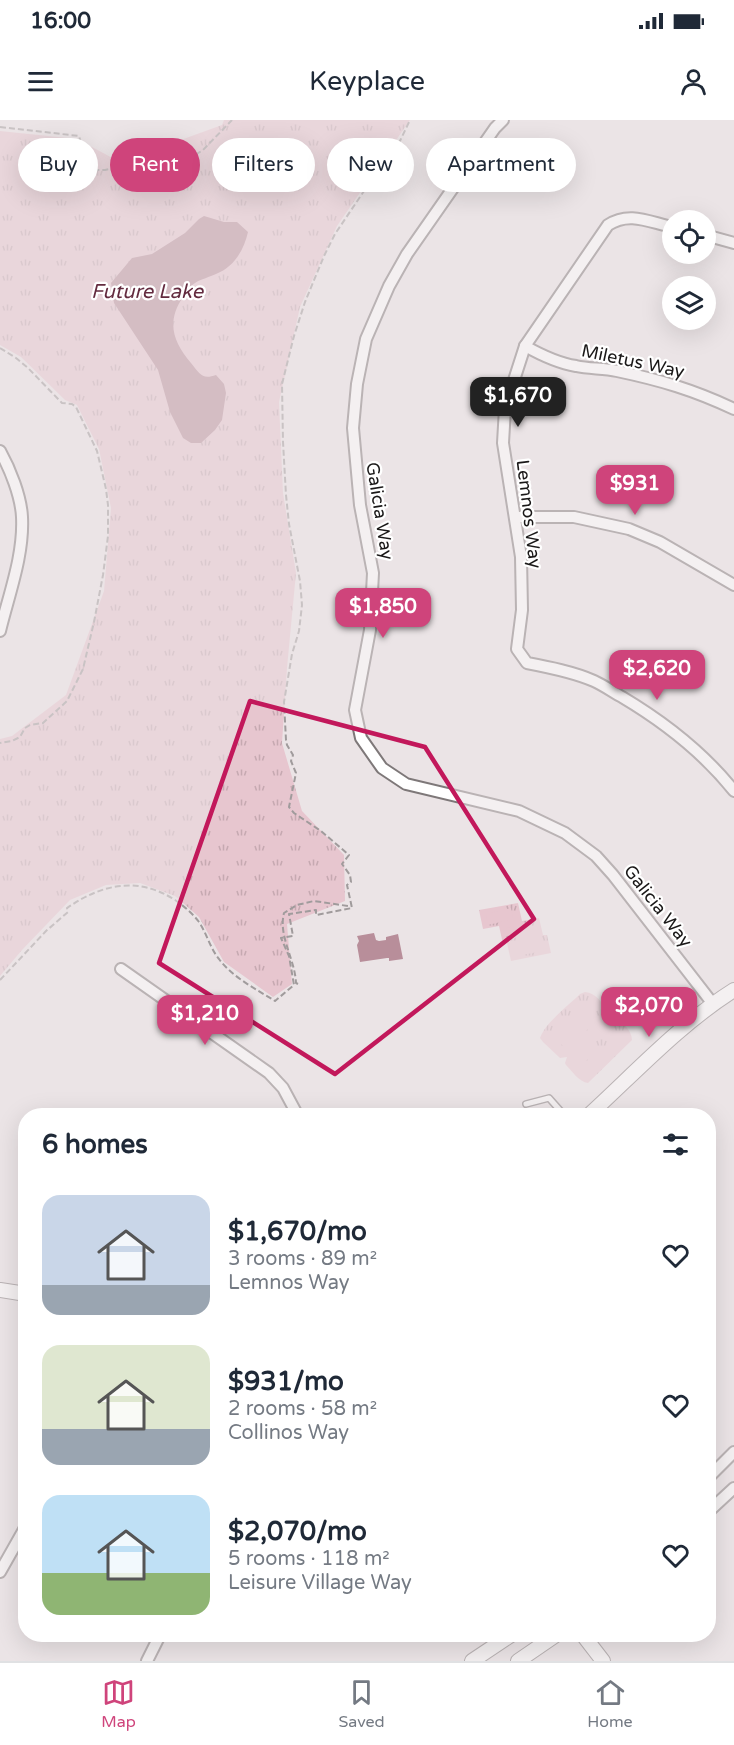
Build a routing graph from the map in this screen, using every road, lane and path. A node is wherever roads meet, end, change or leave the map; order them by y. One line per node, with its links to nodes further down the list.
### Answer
1 (232, 120): 4 (path)
2 (410, 120): 18 (path)
3 (503, 120): 23 (street, Galicia Way)
4 (0, 127)
5 (662, 225): 8 (street, Lemnos Way)
6 (716, 238): 7 (street)
7 (734, 243)
8 (525, 346): 10 (street, Miletus Way); 12 (street, Lemnos Way)
9 (0, 348): 15 (path)
10 (734, 409)
11 (0, 451): 14 (street)
12 (515, 517): 13 (street); 16 (street, Lemnos Way)
13 (734, 585)
14 (0, 631)
15 (0, 743)
16 (734, 791)
17 (348, 906): 18 (path)
18 (285, 937): 20 (path); 21 (path)
19 (121, 969): 25 (street)
20 (0, 980)
21 (298, 984)
22 (734, 990): 23 (street)
23 (713, 1004): 27 (street)
24 (526, 1104): 26 (lane)
25 (294, 1108)
26 (558, 1108)
27 (597, 1108)
28 (0, 1290): 29 (street)
29 (18, 1293)
30 (734, 1452): 31 (street)
31 (716, 1470)
32 (734, 1488): 33 (street)
33 (716, 1505)
34 (18, 1540): 35 (street)
35 (0, 1572)
36 (156, 1642): 40 (street)
37 (500, 1642): 41 (street)
38 (546, 1642): 42 (street)
39 (588, 1642): 43 (street)
40 (147, 1661)
41 (472, 1661)
42 (518, 1661)
43 (603, 1661)

